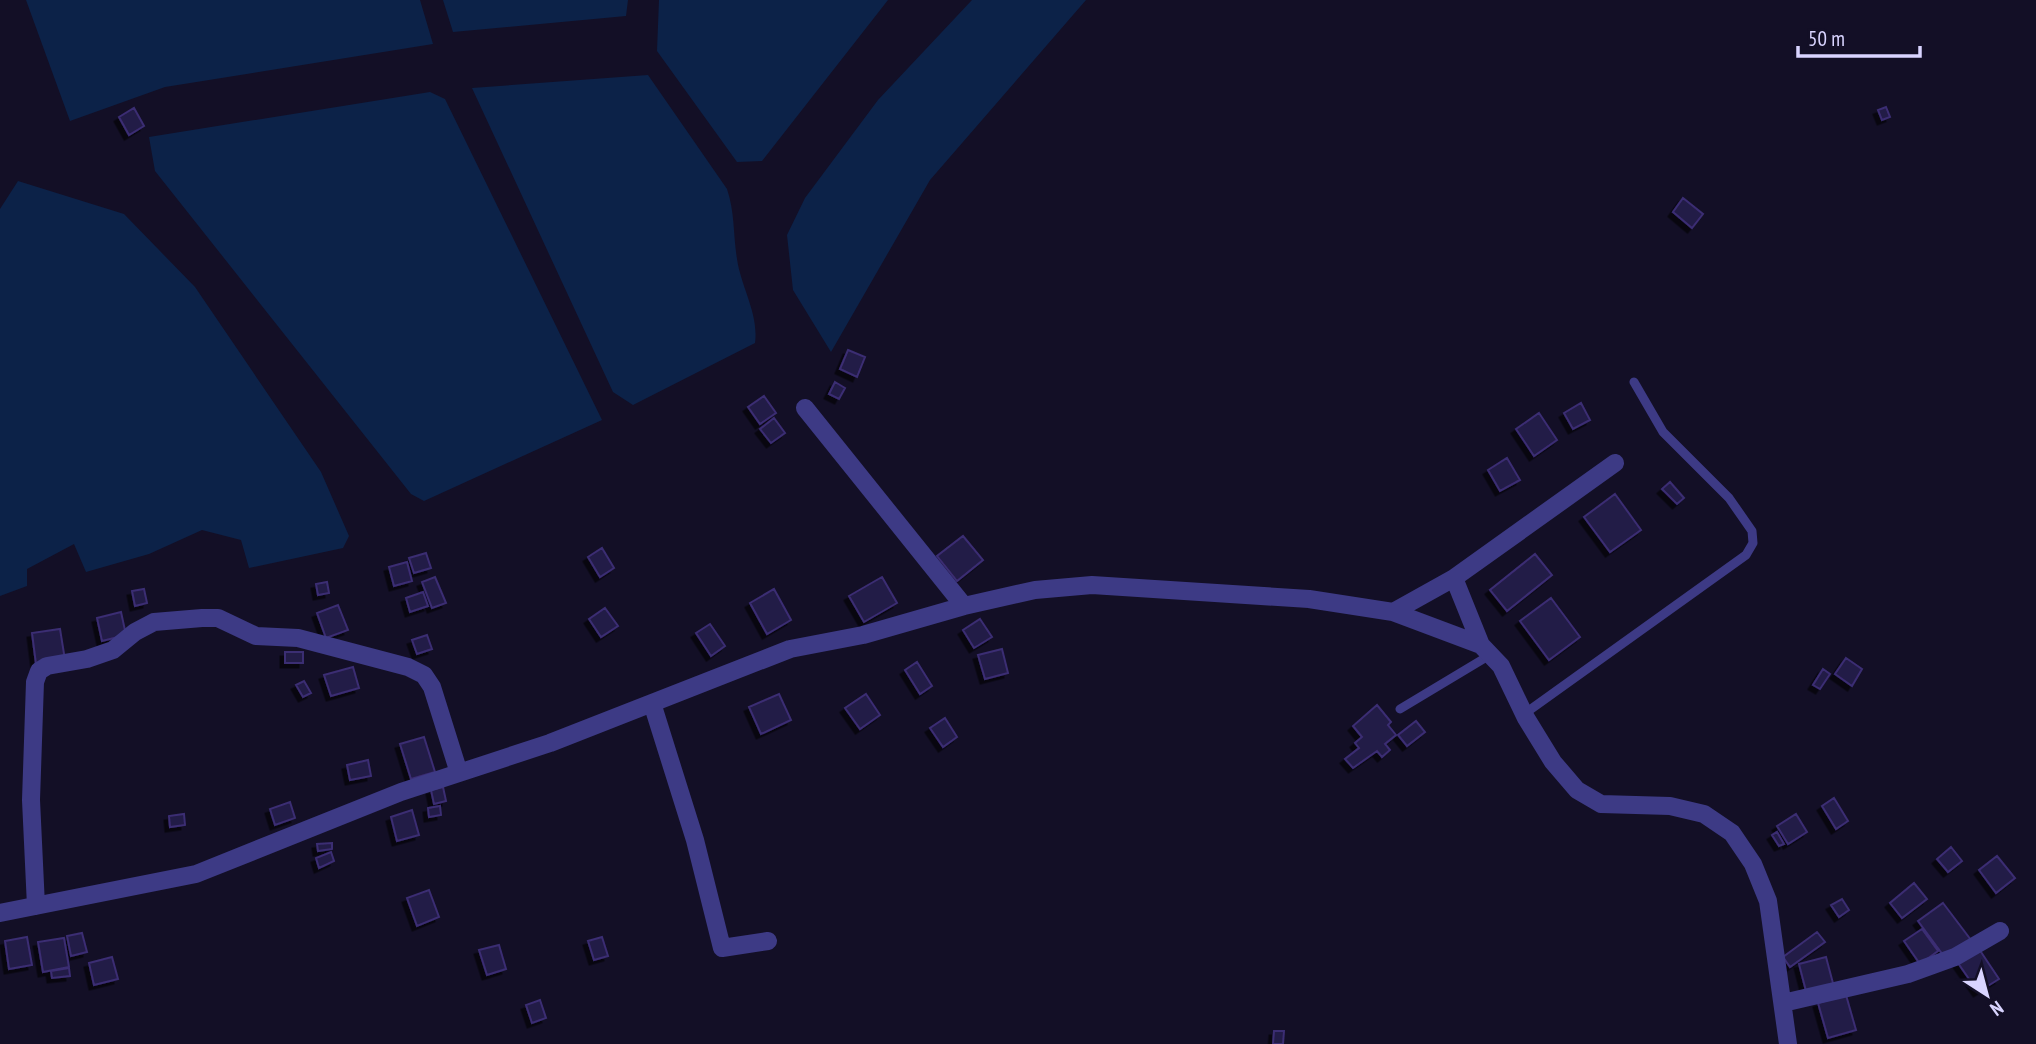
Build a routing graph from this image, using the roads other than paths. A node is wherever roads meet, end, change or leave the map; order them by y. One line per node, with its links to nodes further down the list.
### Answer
1 (1634, 382): 10 (lane)
2 (805, 408): 5 (street)
3 (1615, 463): 4 (street)
4 (1454, 578): 6 (street); 7 (street)
5 (964, 606): 6 (street); 8 (street)
6 (1393, 612): 7 (street)
7 (1486, 650): 9 (lane); 10 (street)
8 (652, 704): 11 (street); 15 (street)
9 (1400, 709)
10 (1524, 714): 16 (street)
11 (459, 774): 12 (street); 12 (street)
12 (36, 906): 13 (street)
13 (0, 913)
14 (2000, 931): 16 (street)
15 (768, 941)
16 (1783, 1003): 17 (street)
17 (1788, 1044)

